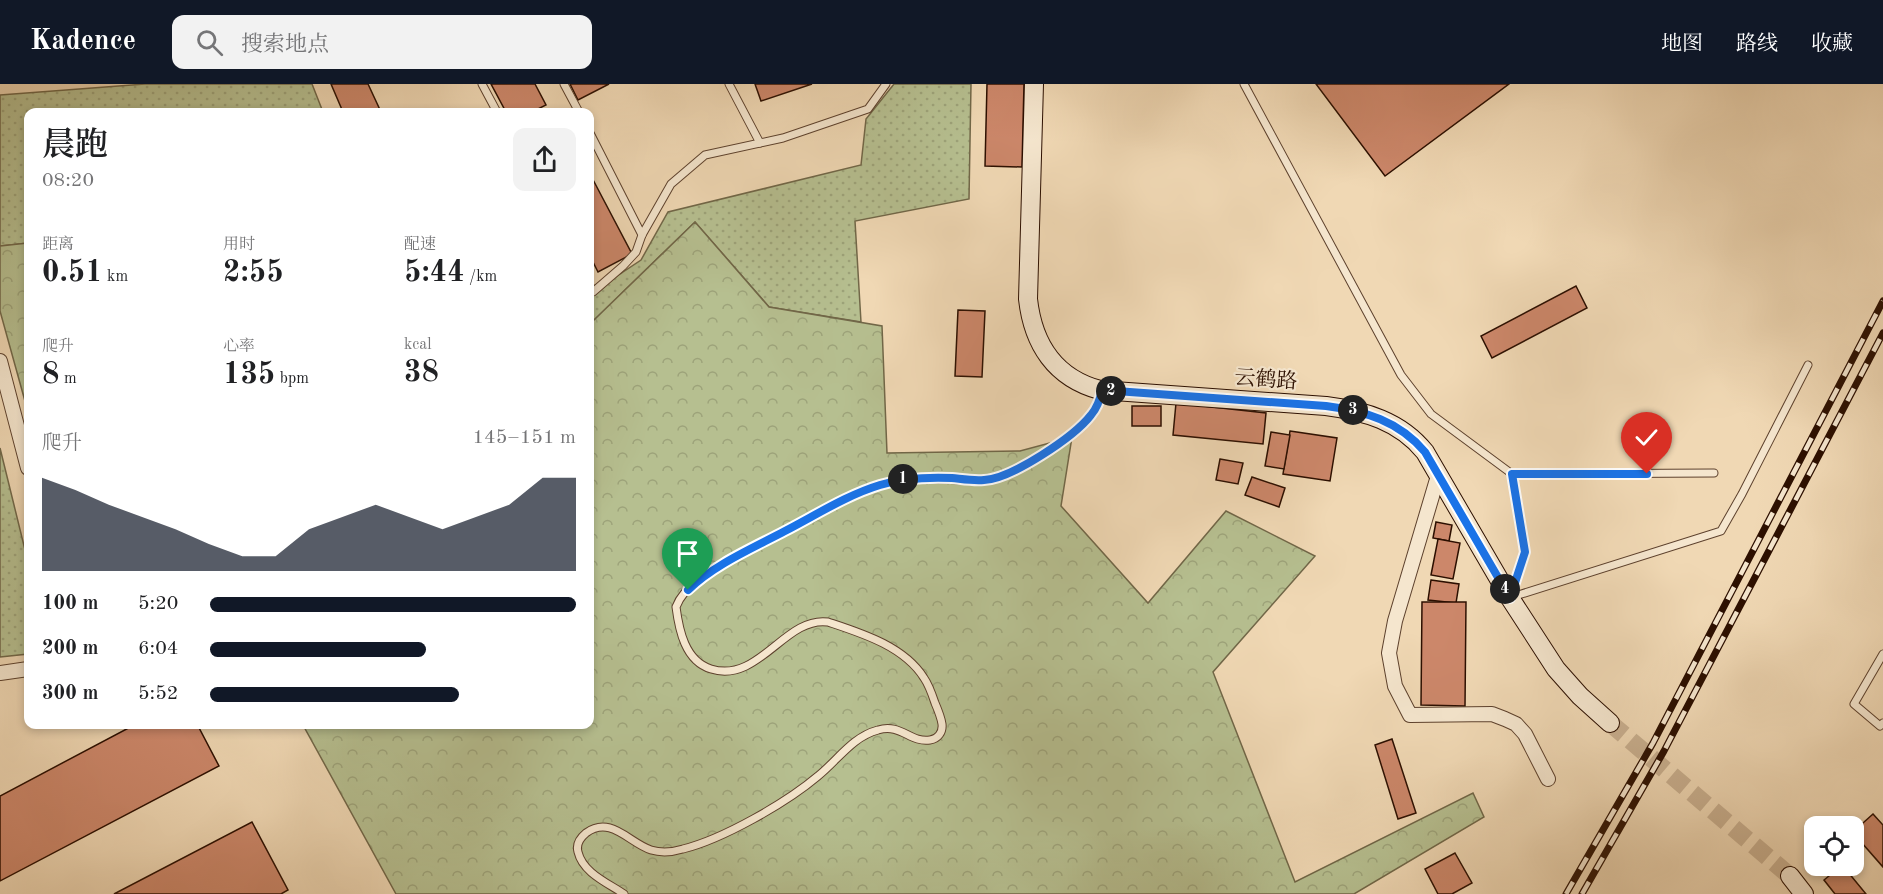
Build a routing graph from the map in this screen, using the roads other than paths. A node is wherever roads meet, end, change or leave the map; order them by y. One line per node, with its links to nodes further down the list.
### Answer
1 (482, 84): 7 (lane)
2 (564, 84): 8 (lane)
3 (729, 84): 10 (lane)
4 (886, 84): 10 (lane)
5 (1034, 84): 15 (street, 云鹤路)
6 (1244, 84): 18 (lane)
7 (495, 108)
8 (577, 108)
9 (594, 141): 11 (lane)
10 (760, 143): 11 (lane)
11 (642, 235): 12 (lane)
12 (594, 290)
13 (0, 361): 16 (street)
14 (1808, 365): 20 (lane)
15 (1102, 390): 19 (street, 云鹤路); 28 (lane)
16 (24, 453)
17 (1714, 473): 18 (lane)
18 (1512, 474): 20 (lane)
19 (1438, 476): 20 (street, 云鹤路); 26 (street)
20 (1510, 598): 24 (street, 云鹤路)
21 (1883, 654): 25 (lane)
22 (24, 670): 23 (street)
23 (0, 673)
24 (1610, 723)
25 (1883, 723)
26 (1548, 778)
27 (1790, 876): 29 (street)
28 (624, 894)
29 (1804, 894)

